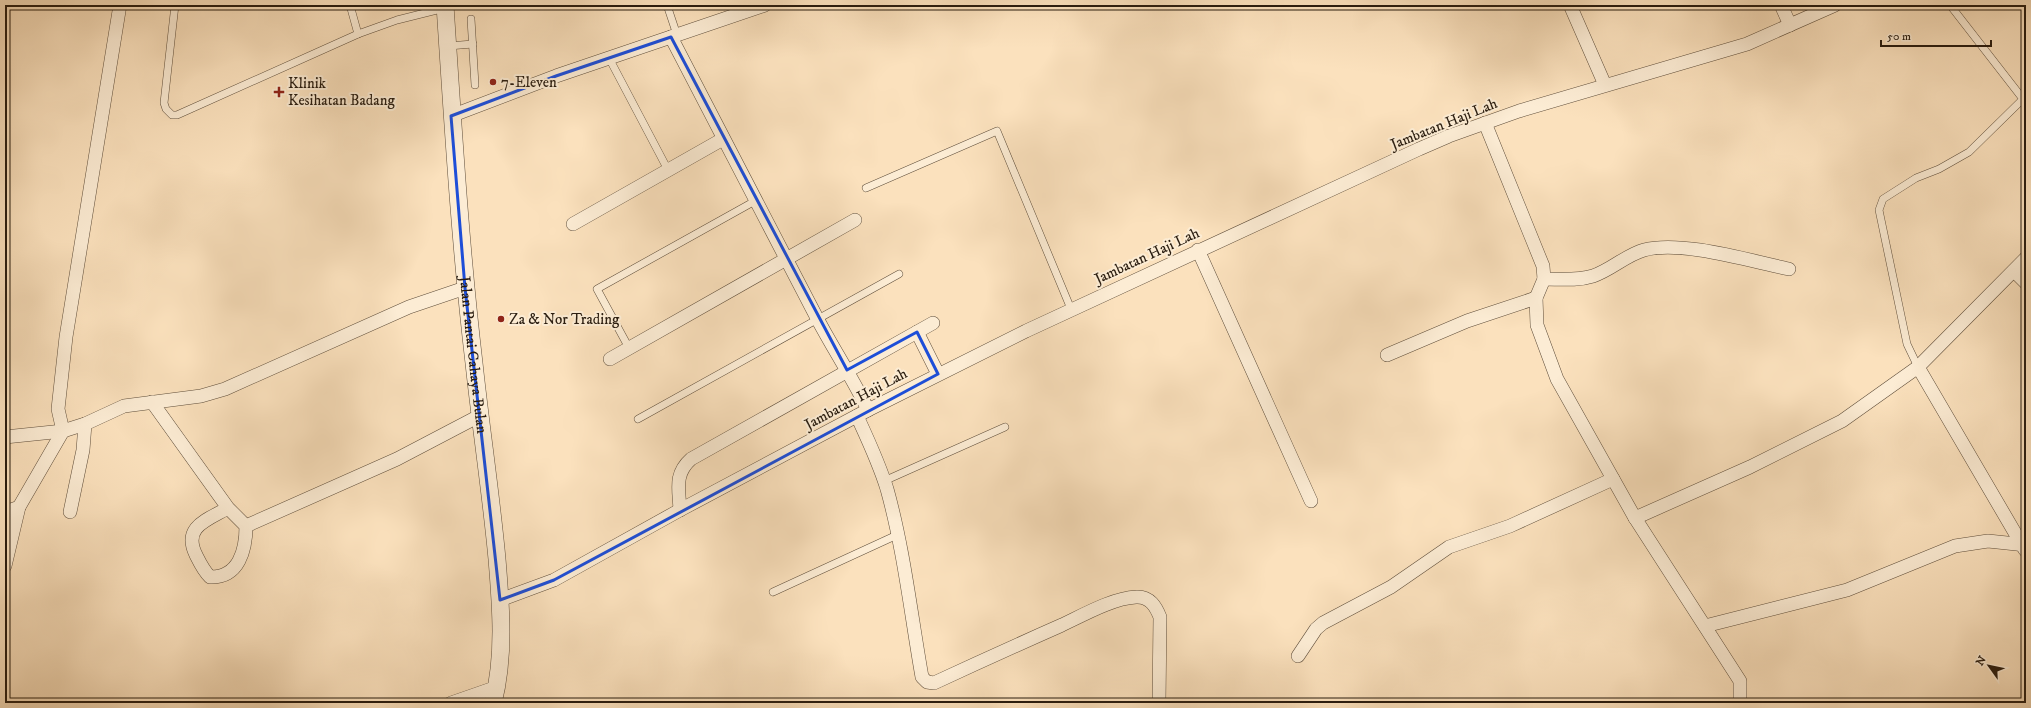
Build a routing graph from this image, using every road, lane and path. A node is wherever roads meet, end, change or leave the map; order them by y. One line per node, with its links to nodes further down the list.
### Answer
1 (120, 5): 55 (street)
2 (175, 5): 13 (lane)
3 (350, 5): 13 (lane)
4 (667, 5): 14 (lane)
5 (765, 5): 14 (street)
6 (1570, 5): 19 (street)
7 (1781, 5): 12 (street)
8 (1835, 5): 12 (street, Jambatan Haji Lah)
9 (1950, 5): 20 (lane)
10 (445, 7): 13 (lane); 16 (street, Jalan Pantai Cahaya Bulan)
11 (471, 19): 15 (lane)
12 (1790, 25): 19 (street, Jambatan Haji Lah)
13 (358, 34)
14 (674, 36): 17 (street); 23 (street)
15 (473, 44): 16 (lane); 18 (lane)
16 (448, 46): 21 (street, Jalan Pantai Cahaya Bulan)
17 (609, 58): 21 (street); 24 (lane)
18 (475, 85)
19 (1605, 85): 22 (street, Jambatan Haji Lah)
20 (2024, 97): 46 (lane)
21 (451, 116): 37 (street, Jalan Pantai Cahaya Bulan)
22 (1485, 123): 29 (street, Jambatan Haji Lah); 35 (street)
23 (723, 139): 24 (street); 26 (street)
24 (668, 170): 28 (street)
25 (866, 188): 39 (lane)
26 (755, 201): 31 (street); 43 (lane)
27 (855, 220): 31 (street)
28 (573, 224)
29 (1198, 250): 39 (street, Jambatan Haji Lah); 59 (street)
30 (2026, 258): 33 (street)
31 (786, 260): 40 (street); 43 (street)
32 (1788, 269): 35 (street)
33 (2014, 271): 36 (street); 46 (street)
34 (899, 274): 40 (lane)
35 (1544, 279): 38 (street)
36 (2026, 283)
37 (465, 288): 49 (street); 51 (street, Jalan Pantai Cahaya Bulan)
38 (1536, 298): 44 (street); 57 (street)
39 (1071, 309): 48 (street, Jambatan Haji Lah)
40 (818, 320): 47 (street); 52 (lane)
41 (933, 323): 42 (street)
42 (917, 332): 47 (street); 48 (street)
43 (629, 348): 45 (street)
44 (1387, 355)
45 (610, 359)
46 (1918, 367): 65 (street); 68 (street)
47 (847, 370): 50 (street); 62 (street)
48 (938, 374): 50 (street, Jambatan Haji Lah)
49 (152, 402): 53 (street); 61 (street)
50 (863, 413): 58 (street); 62 (street, Jambatan Haji Lah)
51 (481, 415): 66 (street); 71 (street, Jalan Pantai Cahaya Bulan)
52 (638, 419)
53 (85, 424): 55 (street); 64 (street)
54 (1005, 427): 58 (lane)
55 (63, 431): 56 (street); 60 (street)
56 (5, 437)
57 (1613, 479): 65 (street); 73 (street)
58 (884, 481): 67 (street)
59 (1311, 501)
60 (19, 507): 63 (street); 69 (street)
61 (228, 508): 66 (street); 66 (street)
62 (680, 510): 71 (street, Jambatan Haji Lah)
63 (5, 512)
64 (70, 512)
65 (1635, 518): 72 (street)
66 (246, 526)
67 (897, 535): 70 (lane); 77 (street)
68 (2025, 547): 72 (street)
69 (5, 566)
70 (773, 592)
71 (500, 600): 74 (street, Jalan Pantai Cahaya Bulan)
72 (1705, 626): 78 (street)
73 (1298, 656)
74 (497, 687): 75 (street); 76 (street, Jalan Pantai Cahaya Bulan)
75 (451, 703)
76 (493, 703)
77 (1159, 703)
78 (1740, 703)

